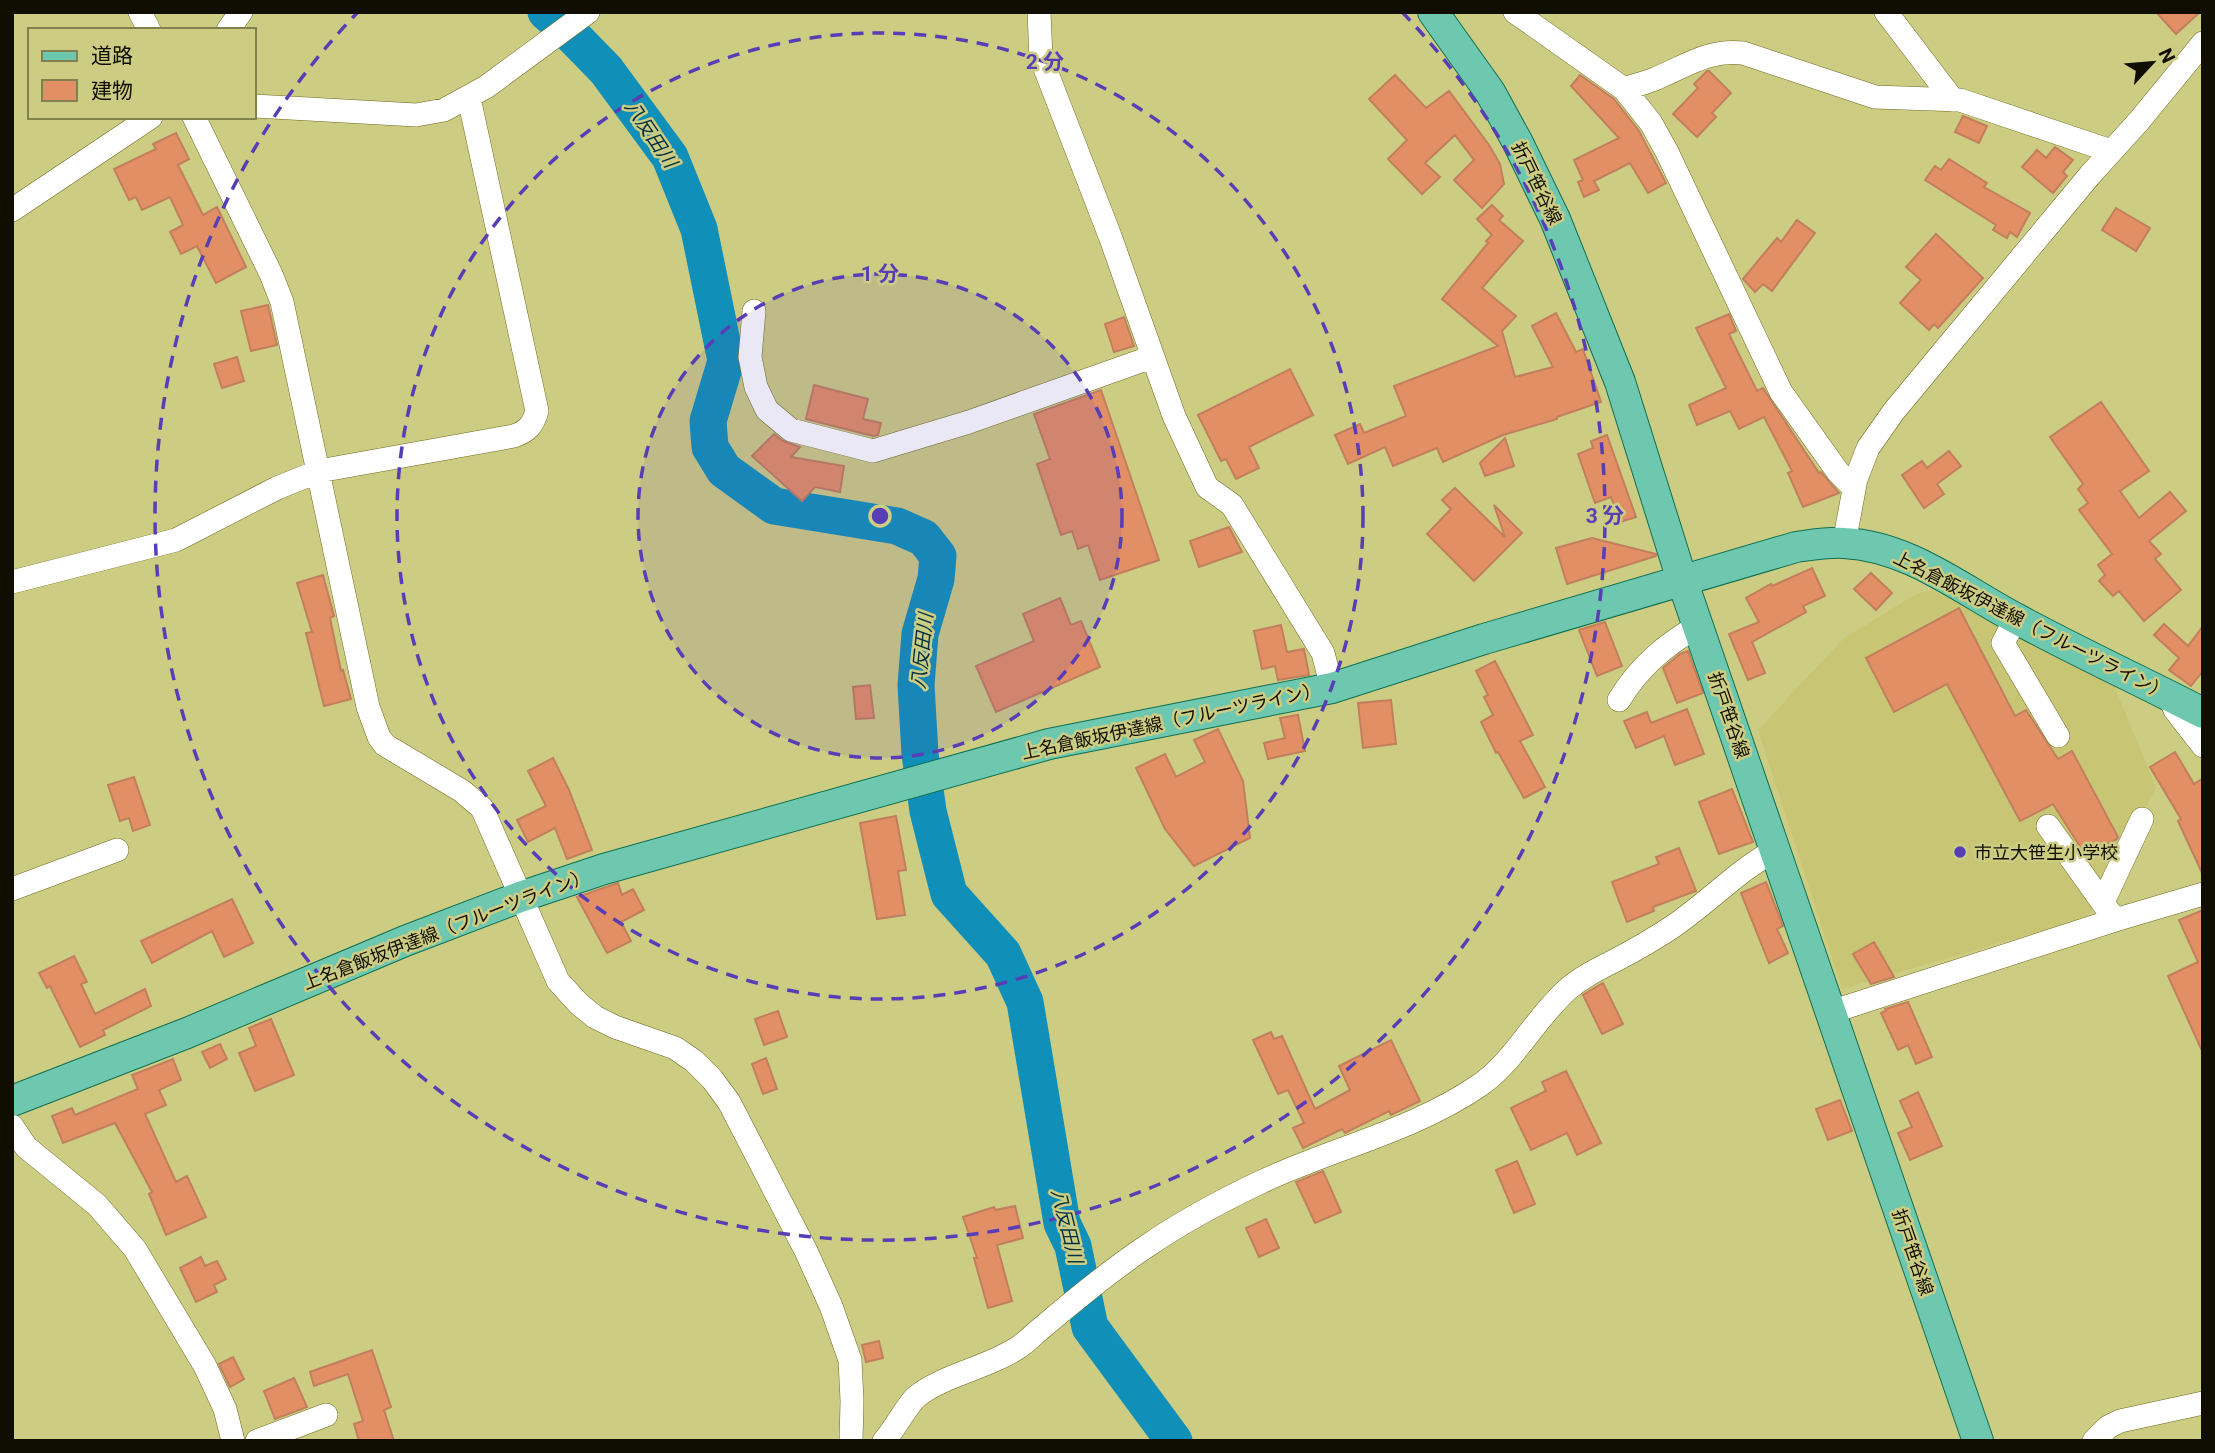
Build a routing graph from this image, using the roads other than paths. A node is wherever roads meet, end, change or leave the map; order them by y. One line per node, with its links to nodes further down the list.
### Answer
1 (140, 12): 8 (street)
2 (241, 12): 9 (street)
3 (1038, 12): 20 (street)
4 (1433, 12): 24 (main road, 折戸笹谷線)
5 (1515, 12): 11 (street)
6 (1886, 12): 13 (street)
7 (574, 23): 12 (street)
8 (148, 28)
9 (229, 28)
10 (2203, 43): 17 (street)
11 (1624, 89): 13 (street); 22 (street)
12 (469, 98): 14 (street); 21 (street)
13 (1953, 100): 17 (street)
14 (256, 106)
15 (148, 119): 18 (street)
16 (195, 119): 21 (street)
17 (2111, 152): 22 (street)
18 (12, 210)
19 (754, 311): 20 (street)
20 (1152, 357): 28 (street)
21 (319, 471): 25 (street); 40 (street)
22 (1854, 488): 23 (street)
23 (1844, 542): 24 (main road, 上名倉飯坂伊達線（フルーツライン）); 26 (main road, 上名倉飯坂伊達線（フルーツライン）)
24 (1682, 580): 27 (main road, 折戸笹谷線); 28 (main road, 上名倉飯坂伊達線（フルーツライン）)
25 (12, 582)
26 (2015, 618): 29 (main road, 上名倉飯坂伊達線（フルーツライン）); 32 (street)
27 (1698, 626): 30 (street); 37 (main road, 折戸笹谷線)
28 (1332, 688): 40 (main road, 上名倉飯坂伊達線（フルーツライン）)
29 (2169, 695): 31 (main road, 上名倉飯坂伊達線（フルーツライン）); 33 (street)
30 (1619, 700)
31 (2203, 713)
32 (2058, 736)
33 (2203, 746)
34 (2142, 819): 41 (street)
35 (2048, 826): 41 (street)
36 (117, 850): 38 (street)
37 (1775, 850): 42 (main road, 折戸笹谷線); 50 (street)
38 (12, 889)
39 (2203, 894): 41 (street)
40 (520, 897): 43 (main road, 上名倉飯坂伊達線（フルーツライン）); 49 (street)
41 (2109, 911): 42 (street)
42 (1831, 1012): 51 (main road, 折戸笹谷線)
43 (12, 1101)
44 (12, 1126): 47 (street)
45 (2203, 1403): 52 (street)
46 (326, 1415): 48 (street)
47 (233, 1441)
48 (257, 1441)
49 (851, 1441)
50 (884, 1441)
51 (1978, 1441)
52 (2094, 1441)

